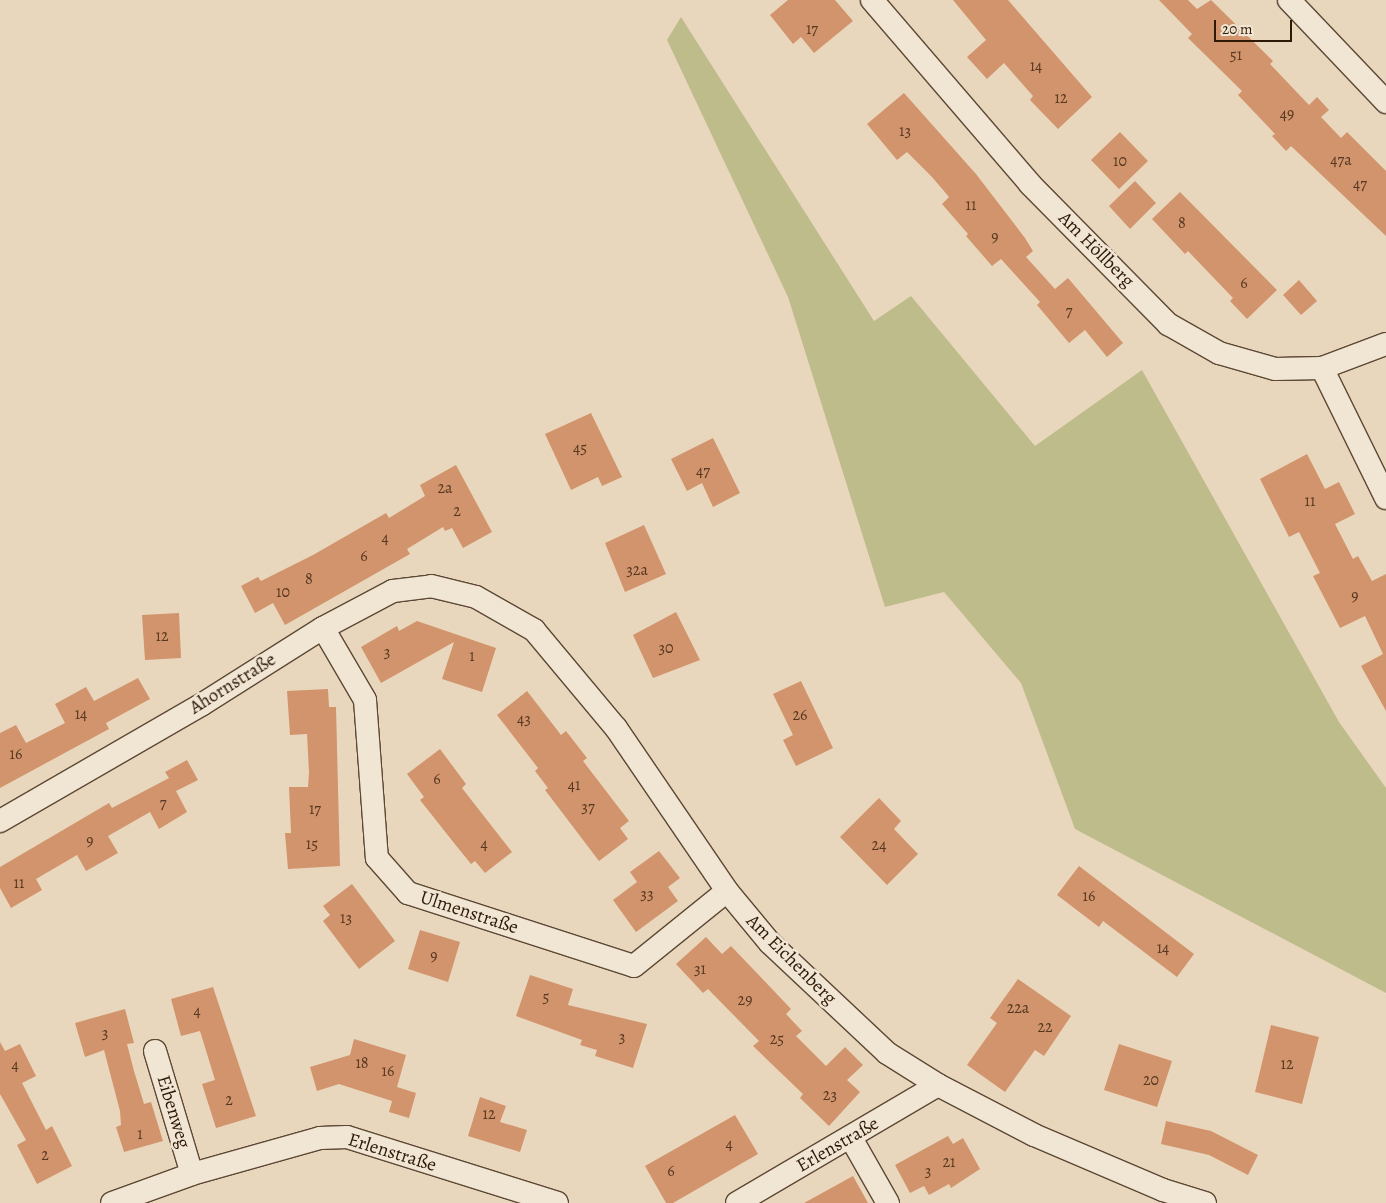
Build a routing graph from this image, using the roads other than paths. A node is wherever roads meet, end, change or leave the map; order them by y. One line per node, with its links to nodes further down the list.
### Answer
1 (872, 0): 5 (street, Am Höllberg)
2 (1289, 0): 3 (street)
3 (1386, 102)
4 (1386, 344): 5 (street, Am Höllberg)
5 (1322, 368): 6 (street)
6 (1386, 498)
7 (476, 597): 8 (street, Ahornstraße); 10 (street, Am Eichenberg)
8 (323, 628): 9 (street, Ahornstraße); 10 (street, Ulmenstraße)
9 (0, 821)
10 (726, 891): 12 (street, Am Eichenberg)
11 (155, 1051): 14 (street, Eibenweg)
12 (938, 1086): 13 (street, Erlenstraße); 19 (street, Am Eichenberg)
13 (851, 1138): 17 (street, Erlenstraße); 18 (street)
14 (192, 1174): 15 (street, Erlenstraße); 16 (street, Erlenstraße)
15 (112, 1203)
16 (557, 1203)
17 (737, 1203)
18 (888, 1203)
19 (1205, 1203)

